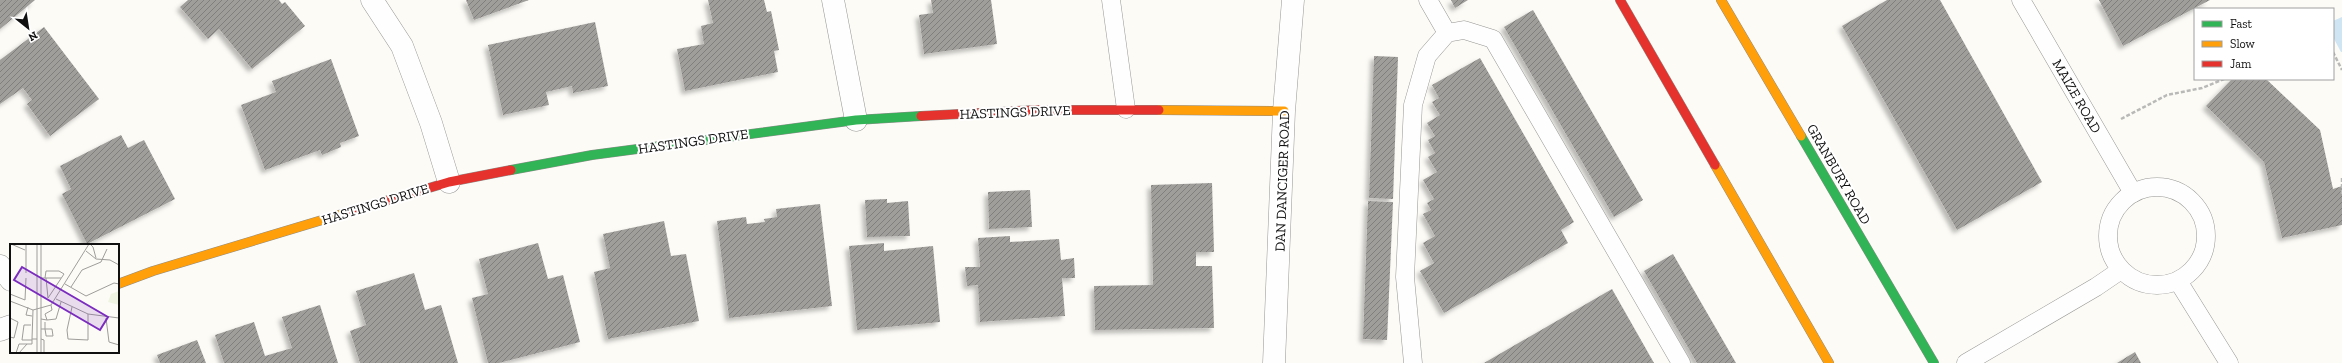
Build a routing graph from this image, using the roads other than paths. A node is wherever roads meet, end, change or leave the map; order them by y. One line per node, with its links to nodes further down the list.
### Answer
1 (372, 0): 13 (street)
2 (834, 0): 12 (street)
3 (1111, 0): 10 (lane)
4 (1293, 0): 11 (street, DAN DANCIGER ROAD)
5 (1428, 0): 9 (lane)
6 (1620, 0): 25 (street)
7 (1721, 0): 26 (street, GRANBURY ROAD)
8 (2021, 0): 14 (lane, MAIZE ROAD)
9 (1447, 33): 23 (lane); 24 (lane)
10 (1126, 109): 11 (street, HASTINGS DRIVE); 12 (street, HASTINGS DRIVE)
11 (1284, 111): 22 (street, DAN DANCIGER ROAD)
12 (856, 120): 13 (street, HASTINGS DRIVE)
13 (449, 182): 19 (street, HASTINGS DRIVE)
14 (2133, 193): 16 (lane); 18 (lane)
15 (0, 266): 17 (street)
16 (2121, 270): 18 (lane); 27 (lane)
17 (10, 279)
18 (2178, 281): 28 (lane)
19 (119, 284)
20 (10, 326): 21 (street)
21 (0, 330)
22 (1274, 363)
23 (1413, 363)
24 (1681, 363)
25 (1829, 363)
26 (1934, 363)
27 (1966, 363)
28 (2229, 363)

